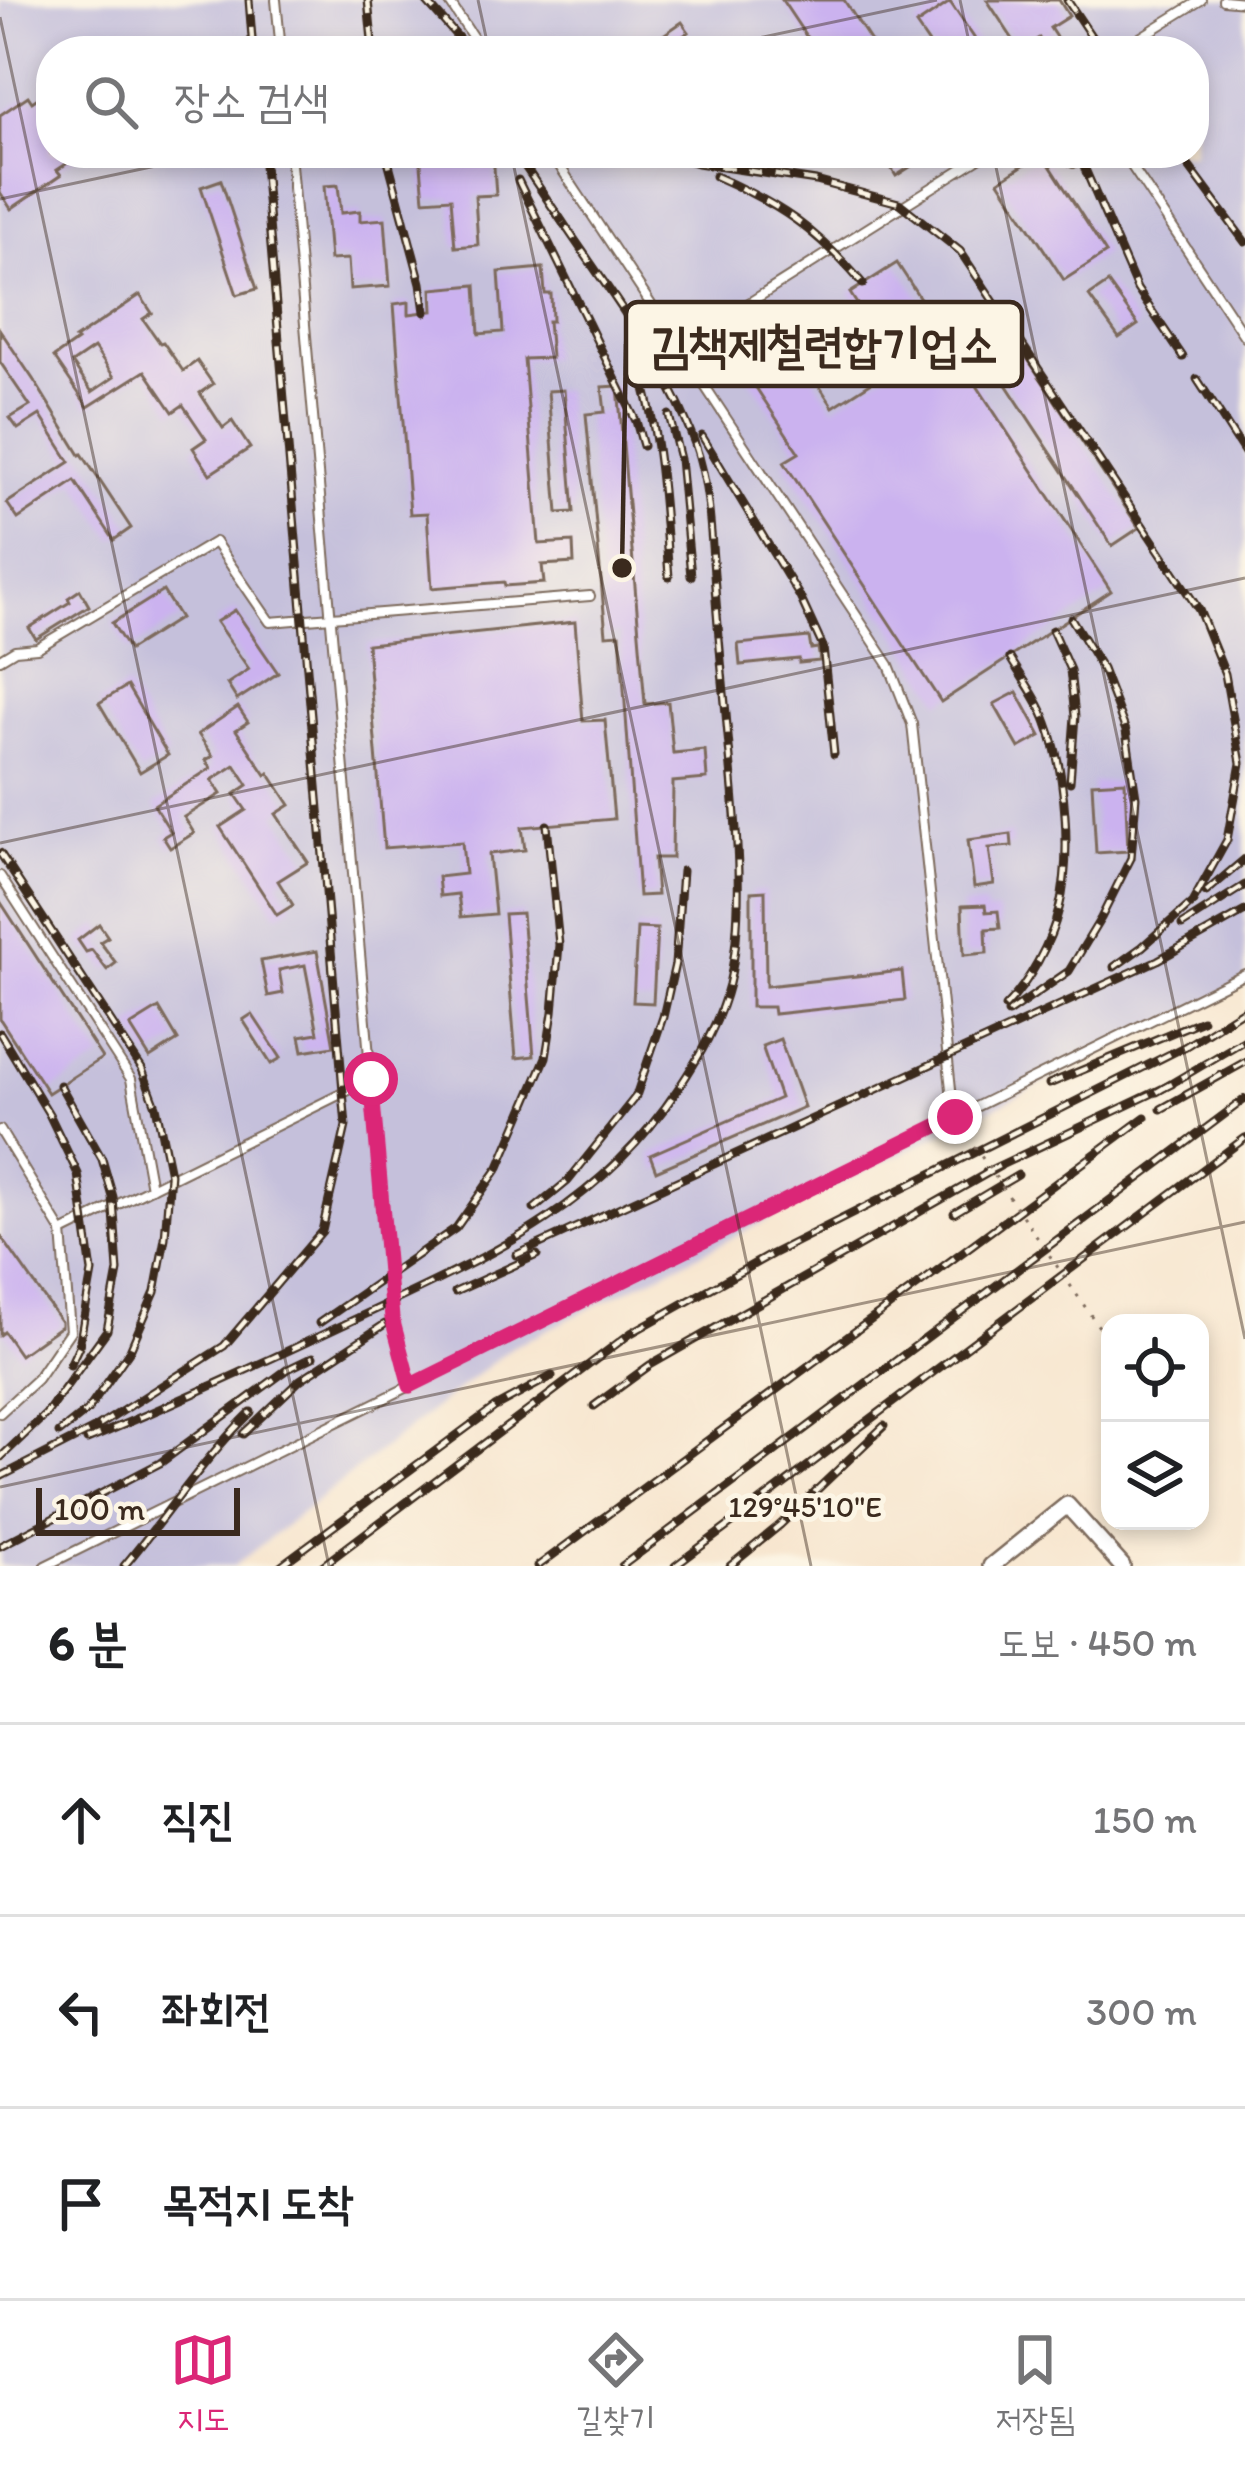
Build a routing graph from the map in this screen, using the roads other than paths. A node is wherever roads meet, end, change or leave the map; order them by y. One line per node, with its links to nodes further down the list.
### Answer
1 (276, 0): 6 (lane)
2 (448, 0): 7 (lane)
3 (1201, 0): 8 (lane)
4 (1223, 0): 5 (lane)
5 (1245, 2)
6 (280, 36)
7 (472, 36)
8 (1143, 36)
9 (291, 168): 16 (lane)
10 (561, 168): 14 (lane)
11 (963, 168): 14 (lane)
12 (1133, 168): 13 (lane)
13 (1245, 337)
14 (679, 347): 21 (lane)
15 (590, 596): 16 (lane)
16 (331, 619): 17 (lane); 20 (lane)
17 (0, 659)
18 (0, 876): 23 (lane)
19 (1245, 974): 21 (lane)
20 (371, 1079): 23 (lane); 25 (lane)
21 (955, 1117): 25 (lane)
22 (0, 1130): 24 (lane)
23 (151, 1188): 24 (lane)
24 (62, 1232): 26 (lane)
25 (410, 1386): 27 (lane)
26 (0, 1413)
27 (45, 1566)
28 (991, 1566): 29 (street)
29 (1122, 1566)

